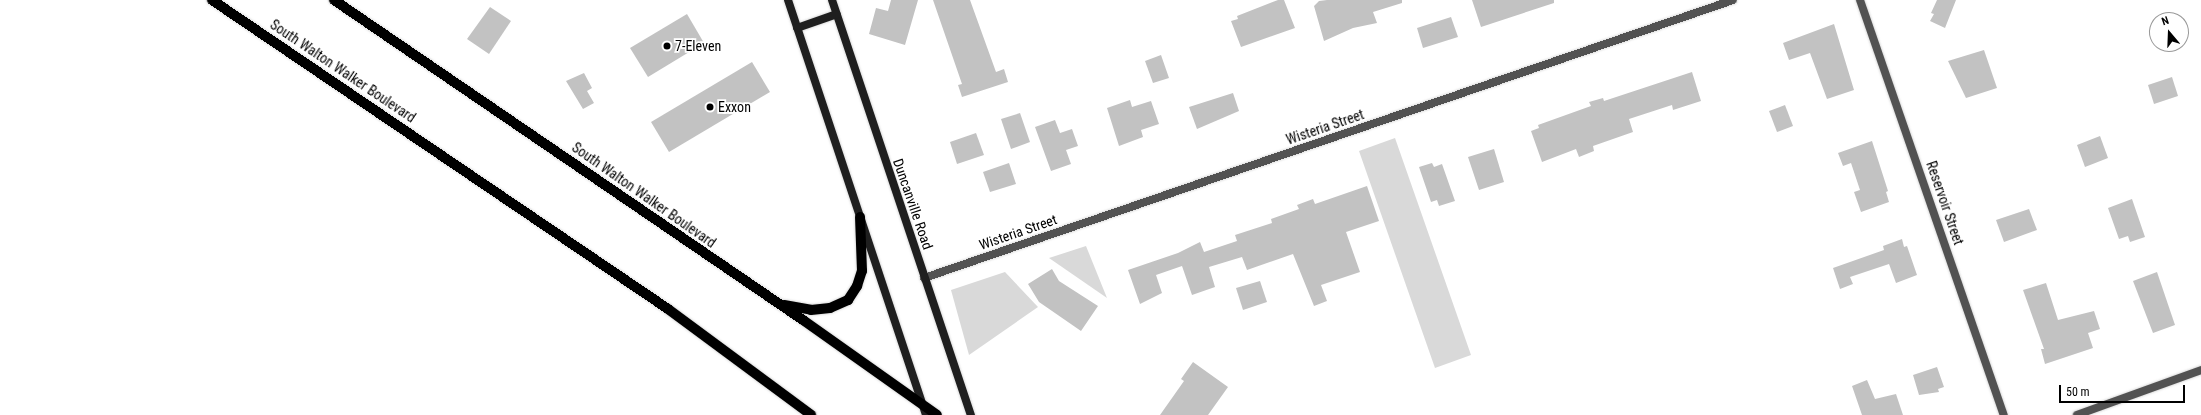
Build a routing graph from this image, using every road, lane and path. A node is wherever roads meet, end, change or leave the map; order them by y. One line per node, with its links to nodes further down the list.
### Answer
1 (212, 0): 14 (main road, South Walton Walker Boulevard)
2 (334, 0): 11 (main road, South Walton Walker Boulevard)
3 (788, 0): 8 (main road)
4 (832, 0): 7 (main road, Duncanville Road)
5 (1733, 0): 10 (street, Wisteria Street)
6 (1860, 0): 17 (street, Reservoir Street)
7 (837, 14): 8 (main road); 10 (main road, Duncanville Road)
8 (797, 28): 9 (main road)
9 (860, 217): 11 (main road); 13 (main road)
10 (924, 278): 16 (main road, Duncanville Road)
11 (779, 304): 13 (main road, South Walton Walker Boulevard)
12 (2201, 370): 18 (street)
13 (925, 411): 15 (main road, South Walton Walker Boulevard)
14 (811, 415)
15 (937, 415)
16 (971, 415)
17 (2004, 415)
18 (2077, 415)

